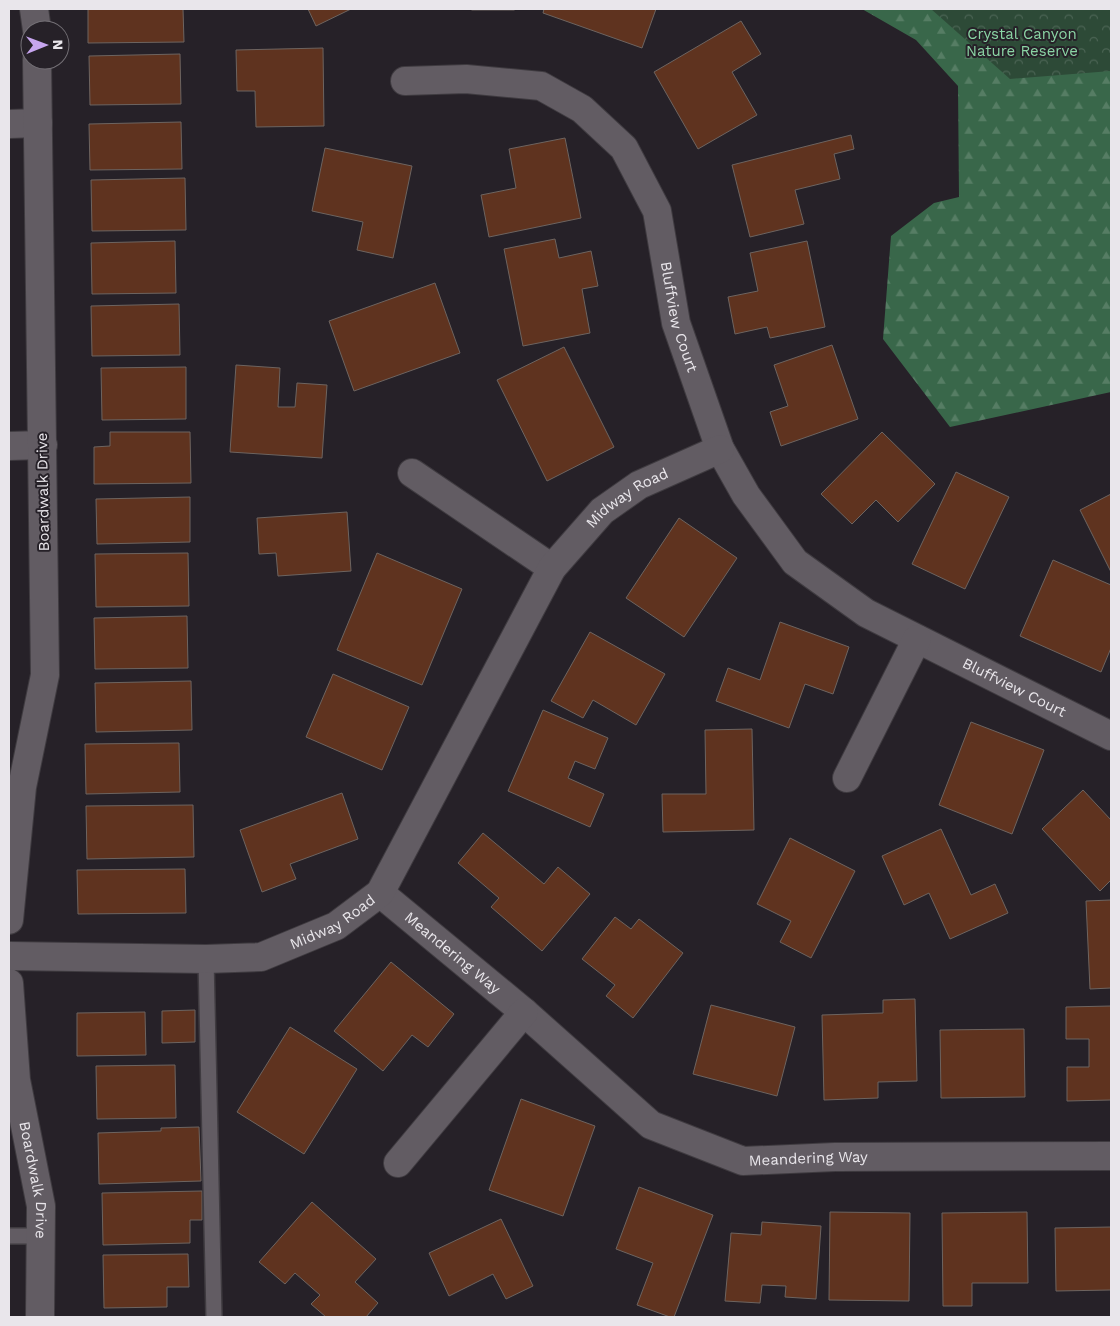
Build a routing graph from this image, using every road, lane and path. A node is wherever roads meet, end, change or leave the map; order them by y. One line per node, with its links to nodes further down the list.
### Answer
1 (37, 70): 3 (street, Boardwalk Drive)
2 (405, 82): 7 (street, Bluffview Court)
3 (38, 123): 4 (street); 5 (street, Boardwalk Drive)
4 (9, 124)
5 (42, 445): 6 (street); 13 (street, Boardwalk Drive)
6 (9, 446)
7 (720, 449): 9 (street, Midway Road); 10 (street, Bluffview Court)
8 (412, 473): 9 (street)
9 (552, 568): 14 (street, Midway Road)
10 (916, 639): 11 (street, Bluffview Court); 12 (street)
11 (1111, 736)
12 (847, 778)
13 (15, 786): 15 (street, Boardwalk Drive)
14 (380, 893): 17 (street, Midway Road); 19 (street, Meandering Way)
15 (9, 920)
16 (9, 956): 17 (street, Midway Road)
17 (206, 959): 26 (lane)
18 (9, 983): 20 (street, Boardwalk Drive)
19 (524, 1012): 21 (street, Meandering Way); 22 (street)
20 (12, 1080): 24 (street, Boardwalk Drive)
21 (1111, 1156)
22 (398, 1163)
23 (9, 1236): 24 (lane)
24 (41, 1236): 25 (street, Boardwalk Drive)
25 (40, 1317)
26 (214, 1317)

